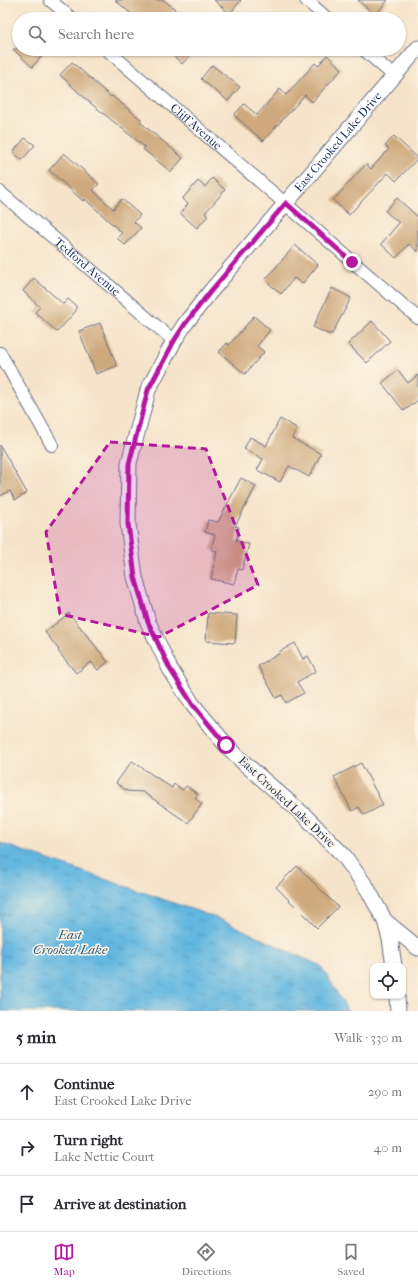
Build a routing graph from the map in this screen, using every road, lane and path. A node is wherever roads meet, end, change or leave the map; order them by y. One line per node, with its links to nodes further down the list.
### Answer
1 (50, 0): 3 (street)
2 (306, 0): 4 (street)
3 (64, 12)
4 (320, 12)
5 (417, 47): 8 (street, East Crooked Lake Drive)
6 (114, 56): 10 (street, Cliff Avenue)
7 (371, 56): 8 (street)
8 (394, 76): 10 (street, East Crooked Lake Drive)
9 (0, 192): 12 (street, Tedford Avenue)
10 (286, 203): 11 (street, Cliff Avenue); 12 (street, East Crooked Lake Drive)
11 (418, 318)
12 (174, 341): 15 (street, East Crooked Lake Drive)
13 (0, 353): 14 (street)
14 (52, 445)
15 (385, 921): 16 (street); 17 (street, East Crooked Lake Drive)
16 (418, 948)
17 (394, 963)
18 (397, 999): 19 (street)
19 (398, 1011)

